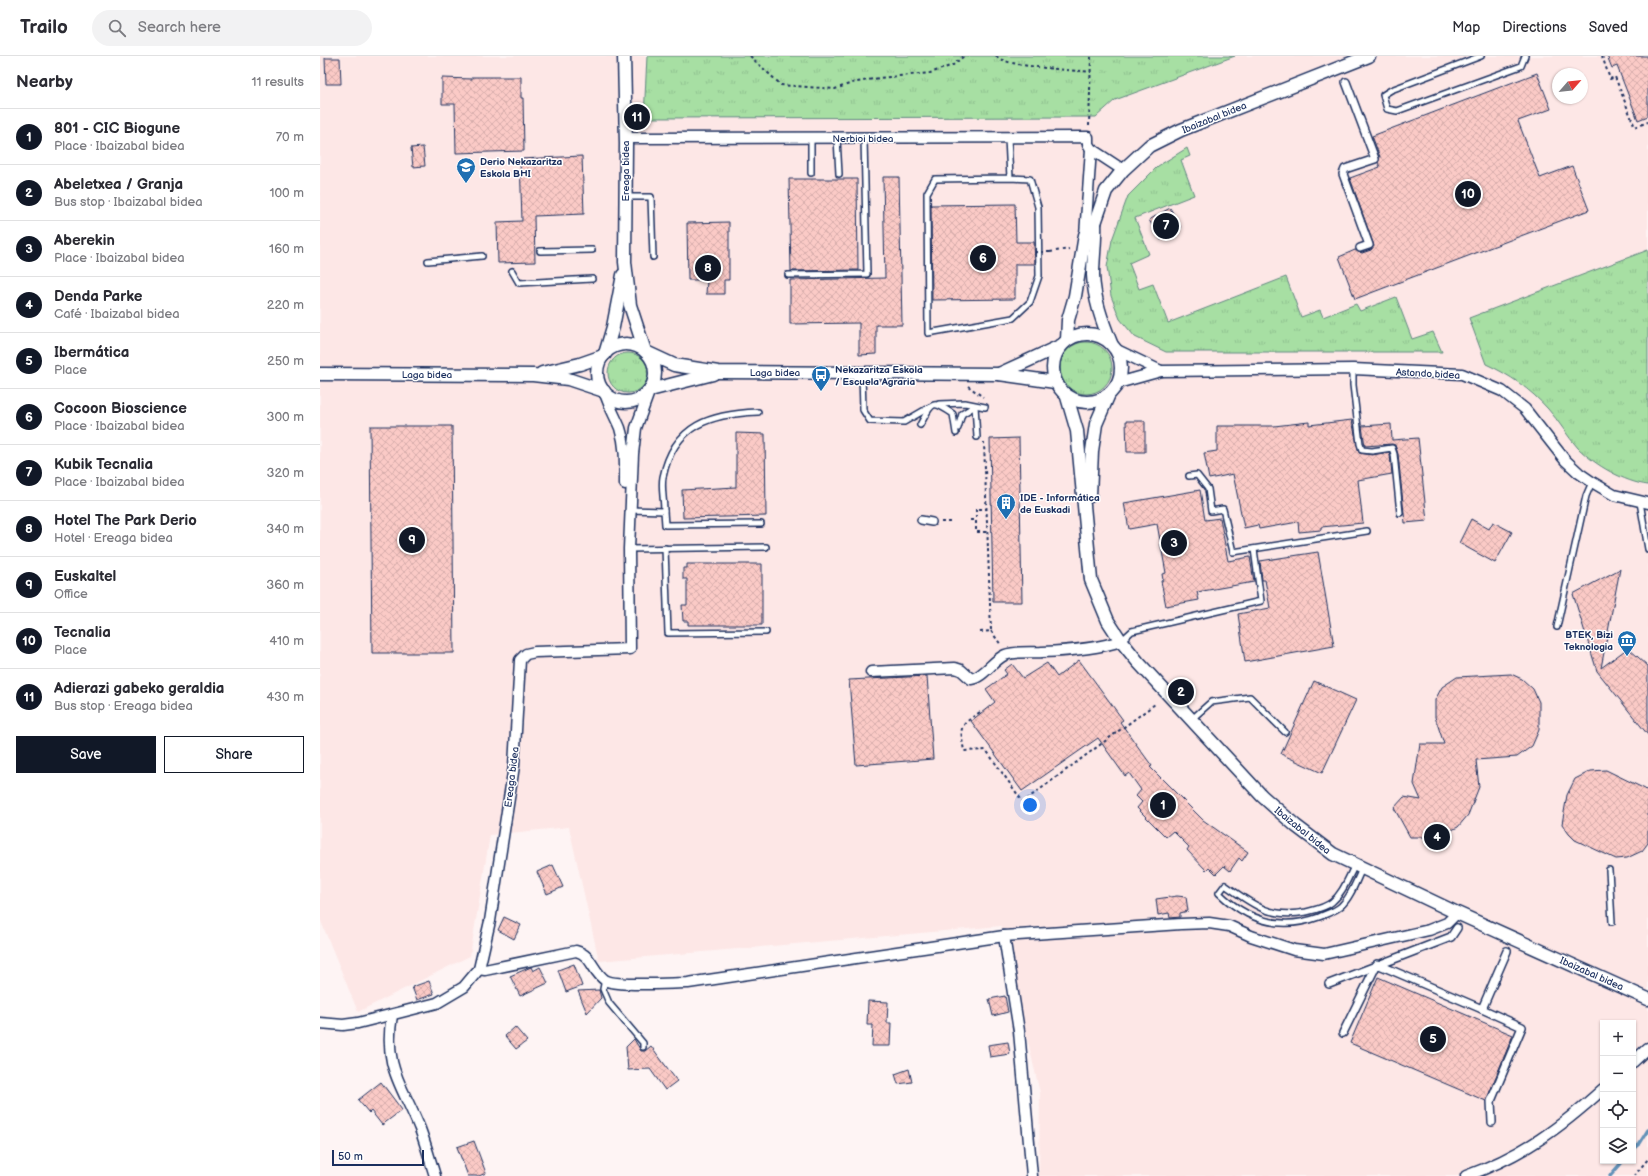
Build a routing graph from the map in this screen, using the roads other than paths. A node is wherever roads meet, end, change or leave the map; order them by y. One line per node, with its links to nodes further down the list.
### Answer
1 (624, 56): 6 (street, Ereaga bidea)
2 (1369, 56): 12 (street, Ibaizabal bidea)
3 (1480, 56): 4 (lane)
4 (1525, 56)
5 (1346, 82): 19 (street)
6 (626, 138): 7 (street, Nerbioi bidea); 16 (street, Ereaga bidea)
7 (811, 138): 8 (street, Nerbioi bidea); 13 (lane)
8 (837, 138): 9 (street, Nerbioi bidea); 14 (lane)
9 (864, 138): 10 (street, Nerbioi bidea); 27 (lane)
10 (1008, 138): 11 (street, Nerbioi bidea); 15 (lane)
11 (1091, 149): 12 (street); 18 (street)
12 (1123, 170): 17 (street, Ibaizabal bidea)
13 (811, 172)
14 (838, 174)
15 (1010, 178): 15 (lane)
16 (625, 197): 23 (lane); 25 (street, Ereaga bidea)
17 (1095, 223): 18 (street, Ibaizabal bidea); 30 (street, Ibaizabal bidea)
18 (1085, 235): 29 (street)
19 (1360, 248)
20 (592, 250): 21 (lane)
21 (540, 251)
22 (482, 256): 24 (lane)
23 (653, 257)
24 (428, 261)
25 (625, 262): 31 (street); 32 (street)
26 (512, 271): 28 (lane)
27 (788, 275)
28 (592, 279)
29 (1064, 343): 30 (street); 39 (street, Laga bidea); 40 (street)
30 (1114, 347): 34 (street, Astondo bidea); 41 (street)
31 (645, 351): 32 (street); 35 (street, Laga bidea); 42 (street)
32 (604, 355): 38 (street, Laga bidea); 43 (street)
33 (1353, 369): 34 (street, Astondo bidea); 54 (street, Astondo bidea); 58 (lane)
34 (1161, 371): 41 (street, Astondo bidea)
35 (718, 372): 36 (street, Laga bidea); 42 (street, Laga bidea)
36 (862, 373): 39 (street, Laga bidea); 48 (lane)
37 (320, 374): 38 (street, Laga bidea)
38 (533, 374): 43 (street, Laga bidea)
39 (999, 374): 40 (street, Laga bidea)
40 (1055, 382): 45 (street)
41 (1118, 383): 44 (street)
42 (649, 391): 43 (street); 56 (street, Ereaga bidea)
43 (605, 392): 56 (street, Ereaga bidea)
44 (1109, 394): 45 (street); 68 (street, Ibaizabal bidea)
45 (1067, 397): 68 (street, Ibaizabal bidea)
46 (939, 404): 47 (lane); 47 (lane); 48 (lane)
47 (975, 406): 49 (lane); 52 (lane)
48 (930, 407): 51 (lane)
49 (985, 407)
50 (758, 412): 57 (lane)
51 (920, 425)
52 (977, 437)
53 (1189, 476): 66 (lane)
54 (1592, 482): 55 (street, Astondo bidea); 69 (lane)
55 (1644, 502): 67 (lane)
56 (630, 510): 57 (lane); 65 (street, Ereaga bidea)
57 (664, 511): 61 (lane)
58 (1400, 513)
59 (921, 520): 60 (street)
60 (932, 522)
61 (761, 524)
62 (1367, 531): 66 (lane)
63 (766, 547): 64 (lane)
64 (665, 548): 65 (lane); 70 (lane)
65 (629, 549): 83 (street, Ereaga bidea)
66 (1254, 549): 71 (lane)
67 (1648, 549)
68 (1087, 550): 71 (street, Ibaizabal bidea)
69 (1558, 627)
70 (766, 632)
71 (1121, 641): 72 (street); 73 (street, Ibaizabal bidea)
72 (871, 672)
73 (1191, 720): 74 (lane); 75 (street, Ibaizabal bidea)
74 (1285, 732)
75 (1358, 867): 75 (lane); 77 (street, Ibaizabal bidea)
76 (1609, 870): 78 (lane)
77 (1456, 913): 80 (street); 86 (street, Ibaizabal bidea)
78 (1612, 922)
79 (1457, 928): 82 (street)
80 (1004, 936): 84 (street); 97 (street)
81 (1507, 951): 87 (street)
82 (1378, 964): 85 (street); 87 (street); 90 (street)
83 (479, 969): 84 (street); 88 (street, Ereaga bidea)
84 (605, 979): 91 (lane)
85 (1329, 984)
86 (1648, 999)
87 (1482, 1009): 95 (street)
88 (392, 1016): 89 (street, Ereaga bidea); 96 (street)
89 (320, 1023)
90 (1343, 1032)
91 (643, 1047)
92 (1648, 1048): 93 (street)
93 (1636, 1059)
94 (1600, 1092): 98 (street)
95 (1492, 1122)
96 (435, 1176)
97 (1032, 1176)
98 (1466, 1176)

